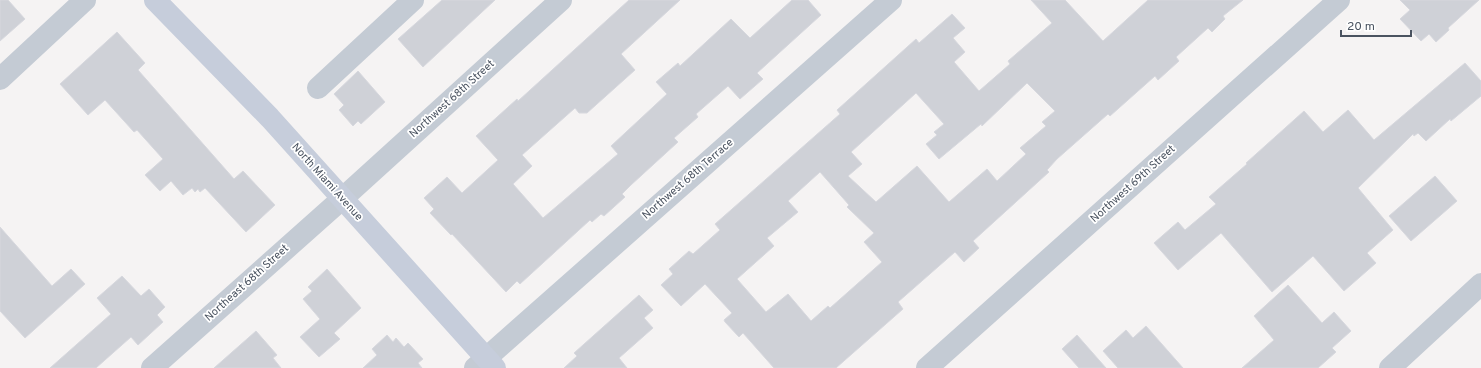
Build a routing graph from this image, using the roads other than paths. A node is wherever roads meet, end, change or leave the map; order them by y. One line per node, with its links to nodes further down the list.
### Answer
1 (85, 0): 7 (street)
2 (155, 0): 9 (main road, North Miami Avenue)
3 (413, 0): 8 (street)
4 (561, 0): 9 (street, Northwest 68th Street)
5 (891, 0): 11 (street, Northwest 68th Terrace)
6 (1339, 0): 13 (street, Northwest 69th Street)
7 (0, 79)
8 (318, 88)
9 (343, 198): 11 (main road, North Miami Avenue); 12 (street, Northeast 68th Street)
10 (1481, 284): 14 (street)
11 (485, 365)
12 (152, 368)
13 (927, 368)
14 (1390, 368)

